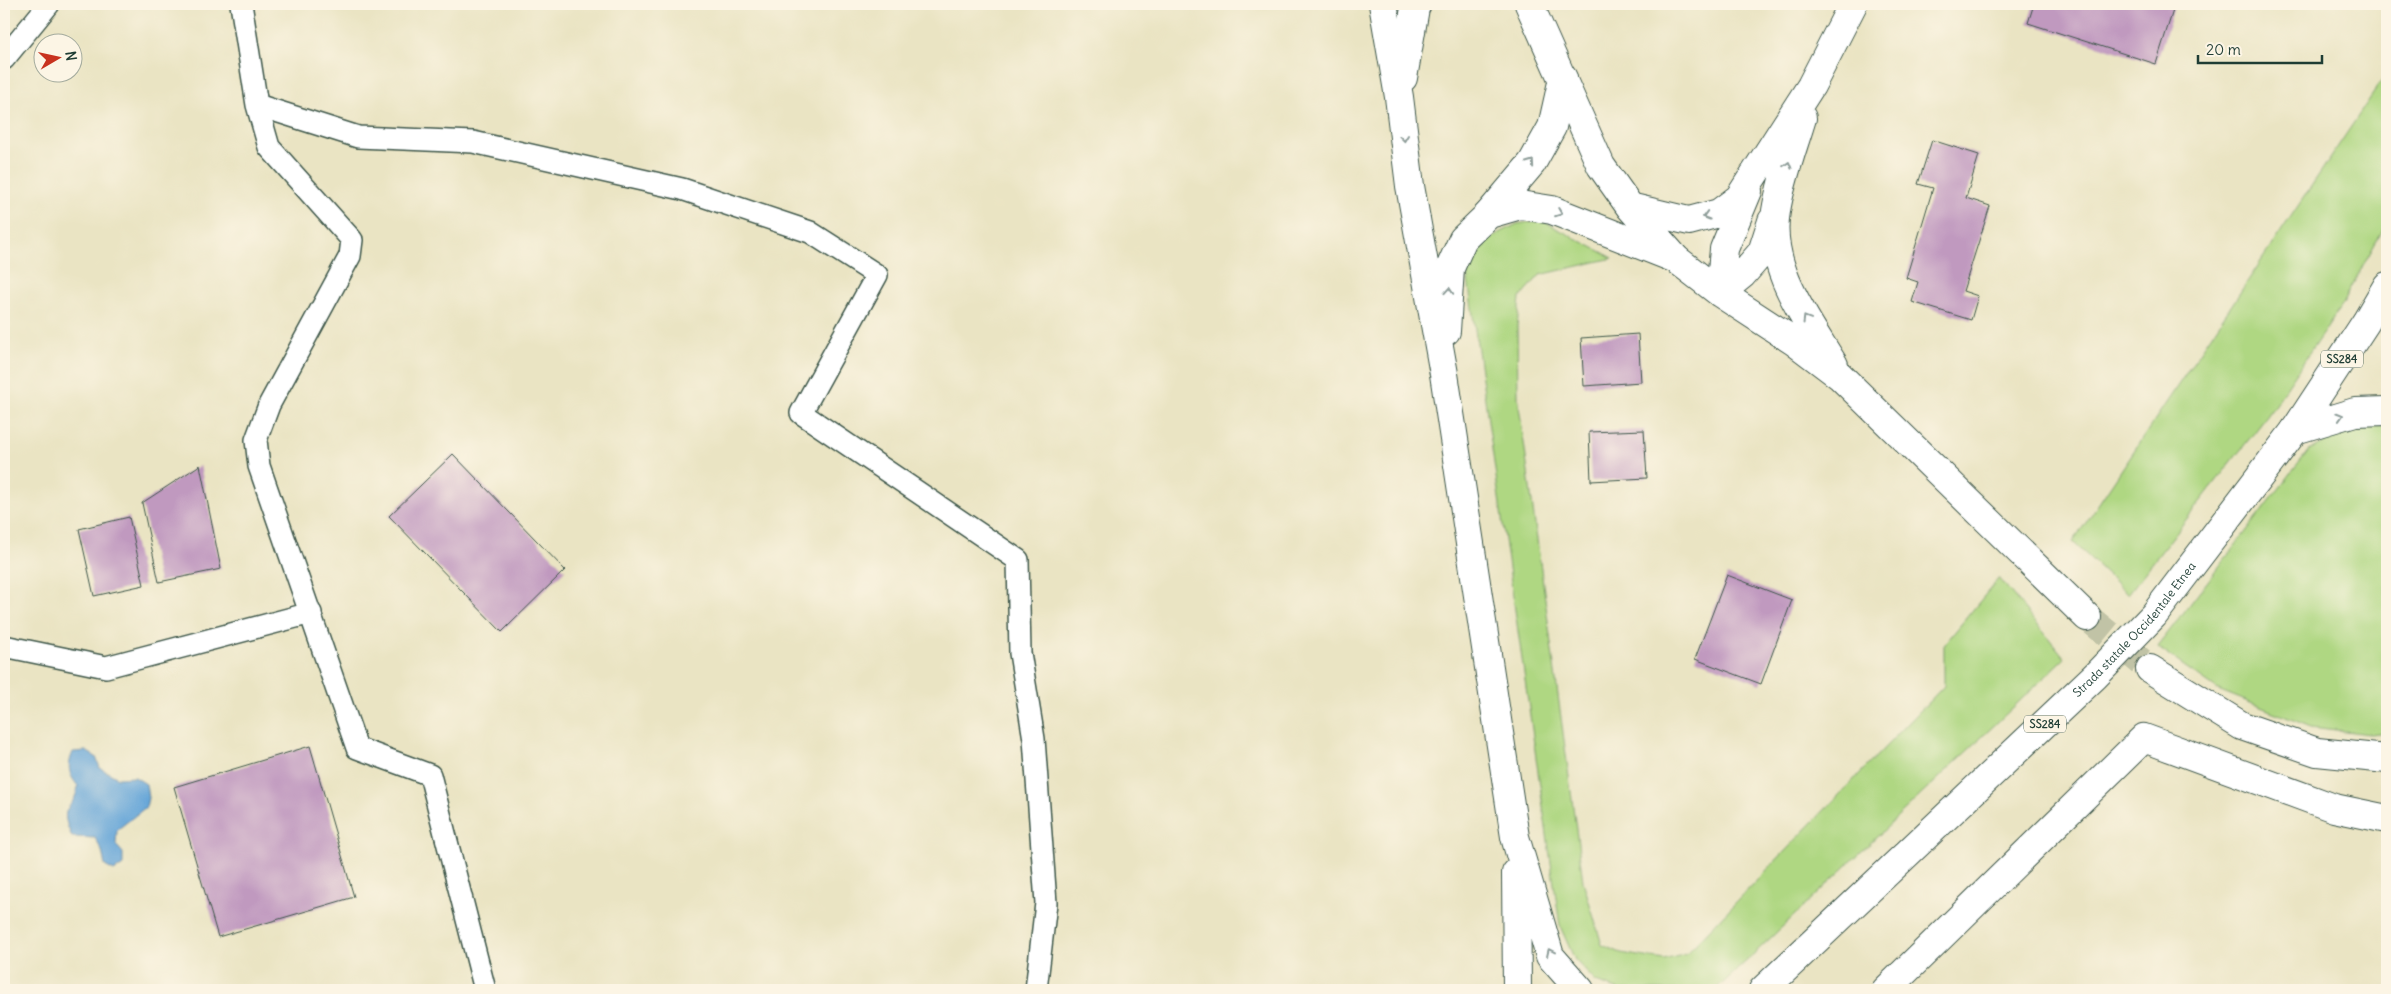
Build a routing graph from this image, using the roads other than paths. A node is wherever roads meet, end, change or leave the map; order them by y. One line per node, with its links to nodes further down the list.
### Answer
1 (49, 4): 7 (lane)
2 (241, 4): 11 (lane)
3 (1383, 4): 10 (main road)
4 (1417, 4): 10 (main road)
5 (1529, 4): 8 (main road)
6 (1852, 4): 9 (main road)
7 (4, 59)
8 (1563, 78): 13 (main road); 15 (main road, one-way to 8)
9 (1811, 86): 12 (main road); 14 (main road, one-way to 9)
10 (1399, 97): 19 (main road, one-way to 19)
11 (258, 106): 23 (lane); 31 (lane)
12 (1755, 176): 13 (main road, one-way to 13); 18 (main road)
13 (1630, 207): 16 (main road)
14 (1775, 211): 18 (main road); 20 (main road, one-way to 14)
15 (1489, 214): 16 (main road, one-way to 16); 19 (main road, one-way to 15)
16 (1676, 259): 18 (main road)
17 (2387, 286): 22 (main road, Strada statale Occidentale Etnea / SS284)
18 (1720, 292): 20 (main road)
19 (1444, 374): 29 (main road)
20 (1840, 376): 24 (main road)
21 (2387, 411): 22 (main road, one-way to 21)
22 (2295, 430): 34 (main road, Strada statale Occidentale Etnea / SS284)
23 (311, 613): 25 (lane); 30 (lane)
24 (2086, 617)
25 (4, 646)
26 (2150, 669): 27 (main road)
27 (2387, 759)
28 (2387, 819): 35 (main road)
29 (1516, 836): 32 (main road); 33 (main road, one-way to 29)
30 (485, 990)
31 (1036, 990)
32 (1517, 990)
33 (1580, 990)
34 (1763, 990)
35 (1886, 990)

